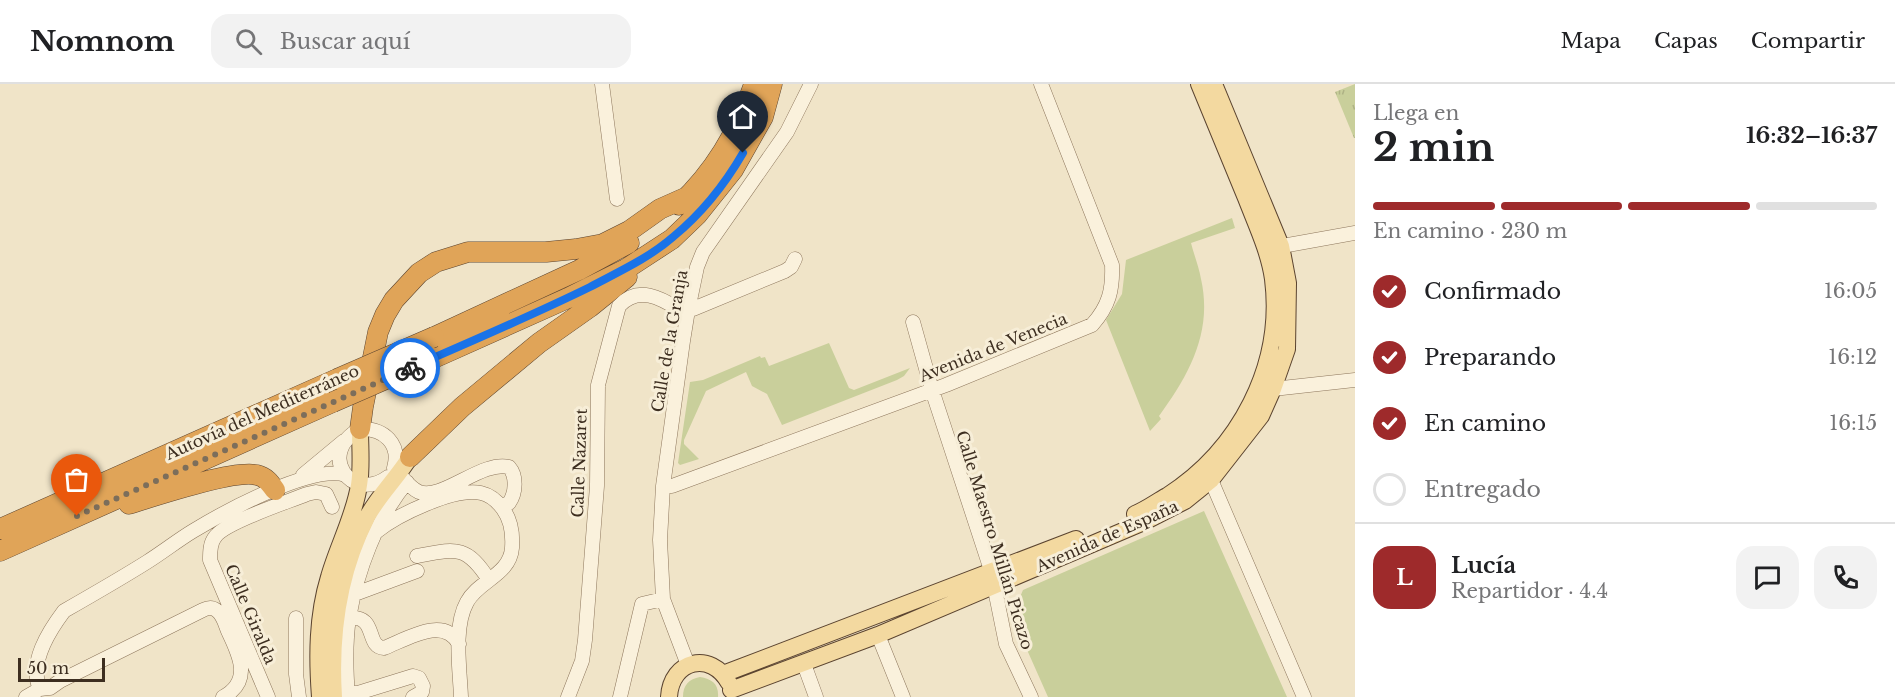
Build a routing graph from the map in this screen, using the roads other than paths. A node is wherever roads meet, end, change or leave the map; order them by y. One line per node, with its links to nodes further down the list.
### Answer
1 (602, 84): 9 (street)
2 (754, 84): 8 (highway, Autovía del Mediterráneo)
3 (772, 84): 11 (highway, Autovía del Mediterráneo)
4 (811, 84): 14 (street, Calle de la Granja)
5 (1041, 84): 18 (street, Avenida de Venecia)
6 (1199, 84): 12 (main road, Avenida de España)
7 (1214, 84): 12 (main road, Avenida de España)
8 (687, 197): 19 (highway); 31 (highway, Autovía del Mediterráneo, bridge)
9 (617, 199)
10 (1355, 233): 12 (street)
11 (672, 239): 21 (highway); 30 (highway, Autovía del Mediterráneo, bridge)
12 (1273, 247): 17 (main road, Avenida de España); 20 (main road, Avenida de España)
13 (795, 259): 14 (street)
14 (687, 310): 24 (street, Calle de la Granja); 60 (street, Calle Nazaret)
15 (913, 322): 18 (street, Calle Maestro Millán Picazo)
16 (1355, 380): 17 (street)
17 (1273, 389): 20 (main road, Avenida de España)
18 (932, 390): 24 (street, Avenida de Venecia); 36 (street, Calle Maestro Millán Picazo)
19 (353, 435): 21 (street); 22 (main road); 23 (street)
20 (1206, 475): 36 (main road, Avenida de España); 66 (street)
21 (398, 476): 22 (street); 26 (street); 27 (main road); 28 (street)
22 (353, 479): 23 (street); 57 (main road)
23 (294, 481): 25 (street)
24 (663, 486): 39 (street, Calle de la Granja)
25 (275, 490): 30 (highway); 49 (street)
26 (430, 504): 28 (street); 32 (street)
27 (382, 506): 32 (street); 50 (main road)
28 (501, 506): 37 (street)
29 (332, 507): 47 (street, Calle Giralda)
30 (77, 516): 33 (highway, Autovía del Mediterráneo)
31 (0, 529)
32 (376, 532): 38 (street)
33 (0, 551)
34 (417, 556): 37 (street)
35 (417, 571): 38 (street)
36 (992, 577): 42 (main road, Avenida de España); 46 (main road, Avenida de España); 65 (street, Calle Maestro Millán Picazo)
37 (489, 580): 43 (street)
38 (355, 594): 41 (street)
39 (663, 599): 45 (street, Calle de la Granja); 61 (street)
40 (296, 618): 56 (street, Calle Giralda)
41 (349, 618): 43 (street); 50 (street)
42 (878, 635): 44 (main road, Avenida de España); 64 (street)
43 (459, 644): 59 (street)
44 (804, 664): 51 (main road, Avenida de España); 63 (street)
45 (688, 665): 46 (main road); 62 (main road)
46 (723, 674): 51 (main road)
47 (262, 682): 48 (street); 55 (street, Calle Giralda)
48 (235, 687): 49 (street); 54 (street)
49 (45, 689): 52 (street); 53 (street)
50 (343, 694): 58 (street)
51 (731, 694)
52 (26, 697)
53 (62, 697)
54 (224, 697)
55 (268, 697)
56 (299, 697)
57 (320, 697)
58 (413, 697)
59 (462, 697)
60 (568, 697)
61 (621, 697)
62 (669, 697)
63 (816, 697)
64 (903, 697)
65 (1031, 697)
66 (1304, 697)

